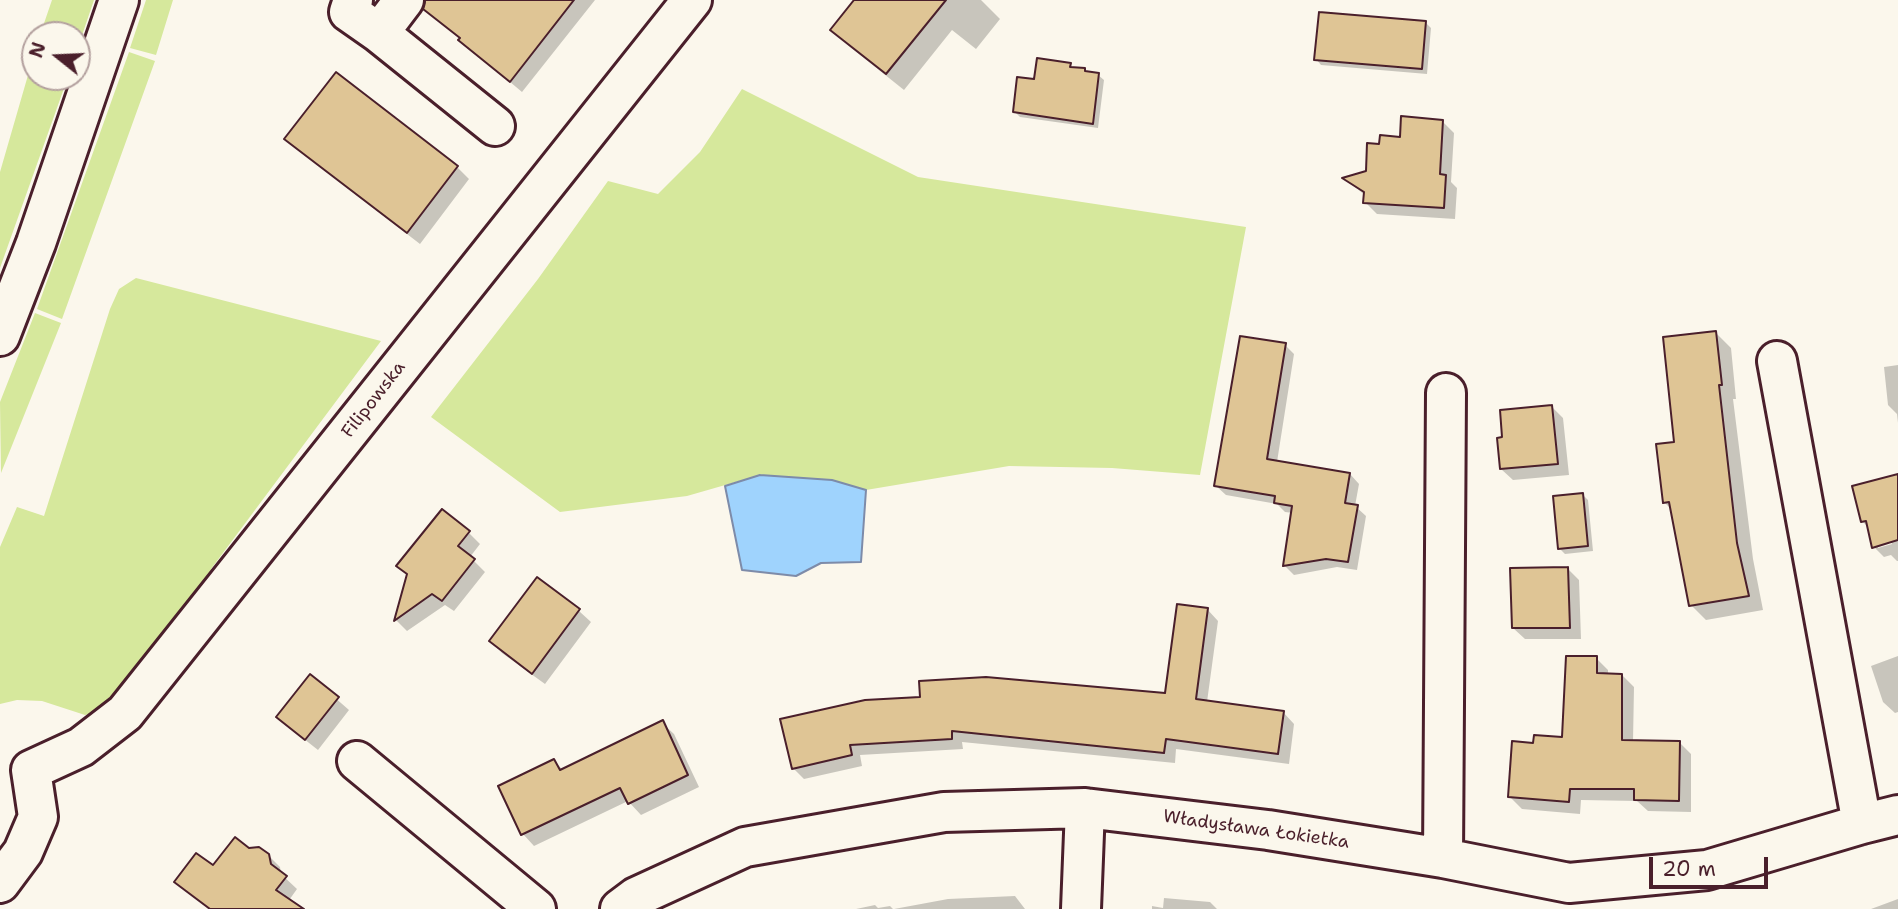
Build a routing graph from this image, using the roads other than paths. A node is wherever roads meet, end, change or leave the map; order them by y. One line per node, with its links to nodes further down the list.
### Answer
1 (119, 0): 7 (street)
2 (353, 0): 5 (street)
3 (404, 0): 5 (street)
4 (692, 0): 15 (street, Filipowska)
5 (379, 33): 6 (street)
6 (495, 127)
7 (0, 336)
8 (1777, 361): 13 (street)
9 (1446, 393): 14 (street)
10 (357, 761): 16 (street)
11 (1085, 808): 14 (street, Władysława Łokietka); 17 (street, Władysława Łokietka); 18 (street)
12 (1898, 815): 13 (street, Władysława Łokietka)
13 (1862, 824): 14 (street, Władysława Łokietka)
14 (1443, 858)
15 (0, 883)
16 (536, 909)
17 (620, 909)
18 (1081, 909)

